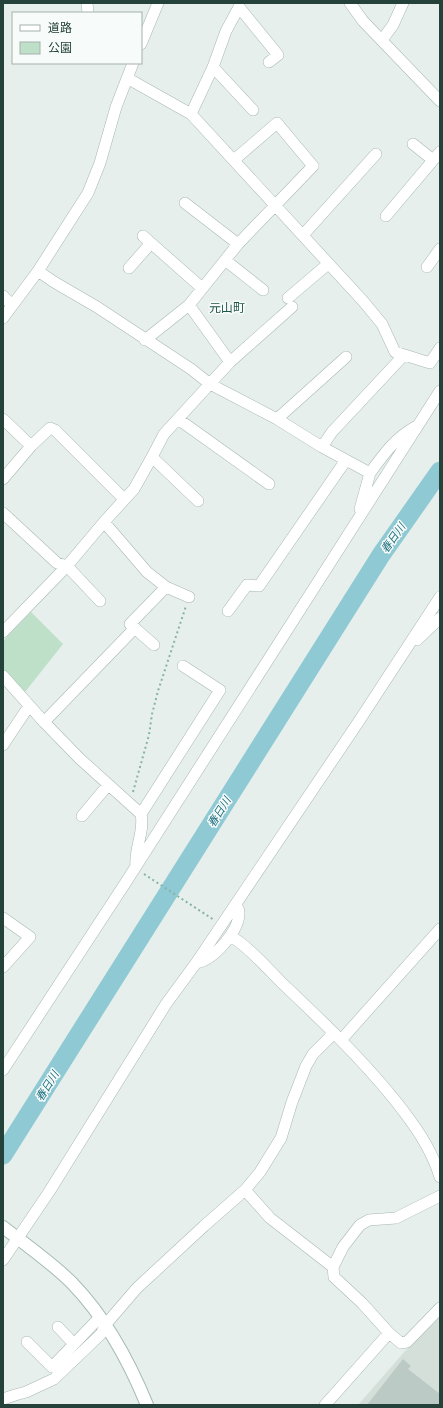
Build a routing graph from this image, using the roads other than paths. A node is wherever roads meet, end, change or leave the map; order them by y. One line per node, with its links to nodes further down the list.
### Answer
1 (158, 3): 5 (street)
2 (350, 3): 4 (street)
3 (403, 3): 4 (street)
4 (382, 40): 10 (street)
5 (142, 42)
6 (269, 62): 8 (street)
7 (133, 64): 9 (street)
8 (213, 67): 11 (street); 12 (street)
9 (127, 78): 12 (street); 27 (street)
10 (440, 101)
11 (253, 110)
12 (191, 114): 16 (street)
13 (413, 144): 15 (street)
14 (376, 154): 20 (street)
15 (436, 156): 19 (street)
16 (234, 160): 18 (street); 18 (street)
17 (185, 203): 21 (street)
18 (274, 204): 20 (street); 21 (street)
19 (386, 216)
20 (303, 234): 24 (street)
21 (238, 244): 23 (street)
22 (440, 249): 25 (street)
23 (225, 260): 28 (street); 29 (street)
24 (328, 264): 36 (street); 38 (street)
25 (427, 267)
26 (129, 268): 28 (street)
27 (38, 271): 31 (street); 34 (street)
28 (202, 288): 32 (street)
29 (263, 290)
30 (3, 296): 31 (street)
31 (12, 305): 33 (street)
32 (189, 305): 34 (street); 38 (street)
33 (3, 318)
34 (145, 340): 39 (street)
35 (440, 348): 36 (street)
36 (404, 355): 46 (street)
37 (346, 357): 43 (street)
38 (230, 362): 39 (street)
39 (210, 384): 42 (street); 43 (street)
40 (440, 391): 44 (street)
41 (3, 419): 45 (street)
42 (178, 419): 47 (street); 51 (street)
43 (277, 419): 46 (street)
44 (417, 426): 49 (street); 55 (street)
45 (31, 446): 50 (street); 52 (street)
46 (322, 447): 48 (street)
47 (152, 457): 52 (street); 53 (street)
48 (346, 460): 49 (street); 62 (street)
49 (370, 473): 55 (street)
50 (3, 479)
51 (269, 484)
52 (124, 499): 56 (street)
53 (198, 501)
54 (3, 513): 57 (street)
55 (356, 521): 76 (street)
56 (104, 522): 57 (street); 58 (street)
57 (67, 566): 61 (street); 65 (street)
58 (166, 587): 59 (street); 64 (street)
59 (189, 597)
60 (440, 597): 66 (street)
61 (100, 601)
62 (228, 611)
63 (440, 618): 66 (street)
64 (135, 628): 67 (street); 71 (street)
65 (3, 632)
66 (410, 644): 77 (street)
67 (154, 645)
68 (183, 666): 74 (street)
69 (3, 676): 70 (street)
70 (29, 706): 71 (street); 72 (street)
71 (44, 722): 73 (street)
72 (3, 745)
73 (108, 785): 74 (street); 75 (street)
74 (141, 814): 76 (street)
75 (82, 816)
76 (139, 870): 84 (street)
77 (236, 904): 80 (street); 81 (street)
78 (3, 918): 82 (street)
79 (440, 929): 83 (street)
80 (230, 936): 81 (street); 83 (street)
81 (196, 963): 89 (street)
82 (3, 968)
83 (337, 1036): 85 (street); 86 (street)
84 (3, 1070)
85 (440, 1177)
86 (245, 1190): 91 (street); 93 (street)
87 (440, 1196): 91 (street)
88 (3, 1227): 89 (street)
89 (15, 1236): 90 (street); 93 (street)
90 (3, 1260)
91 (333, 1267): 95 (street)
92 (440, 1308): 95 (street)
93 (103, 1320): 97 (street); 98 (street); 99 (street)
94 (58, 1326): 97 (street)
95 (389, 1333): 100 (street)
96 (27, 1342): 97 (street)
97 (74, 1344)
98 (3, 1399)
99 (148, 1405)
100 (324, 1405)

